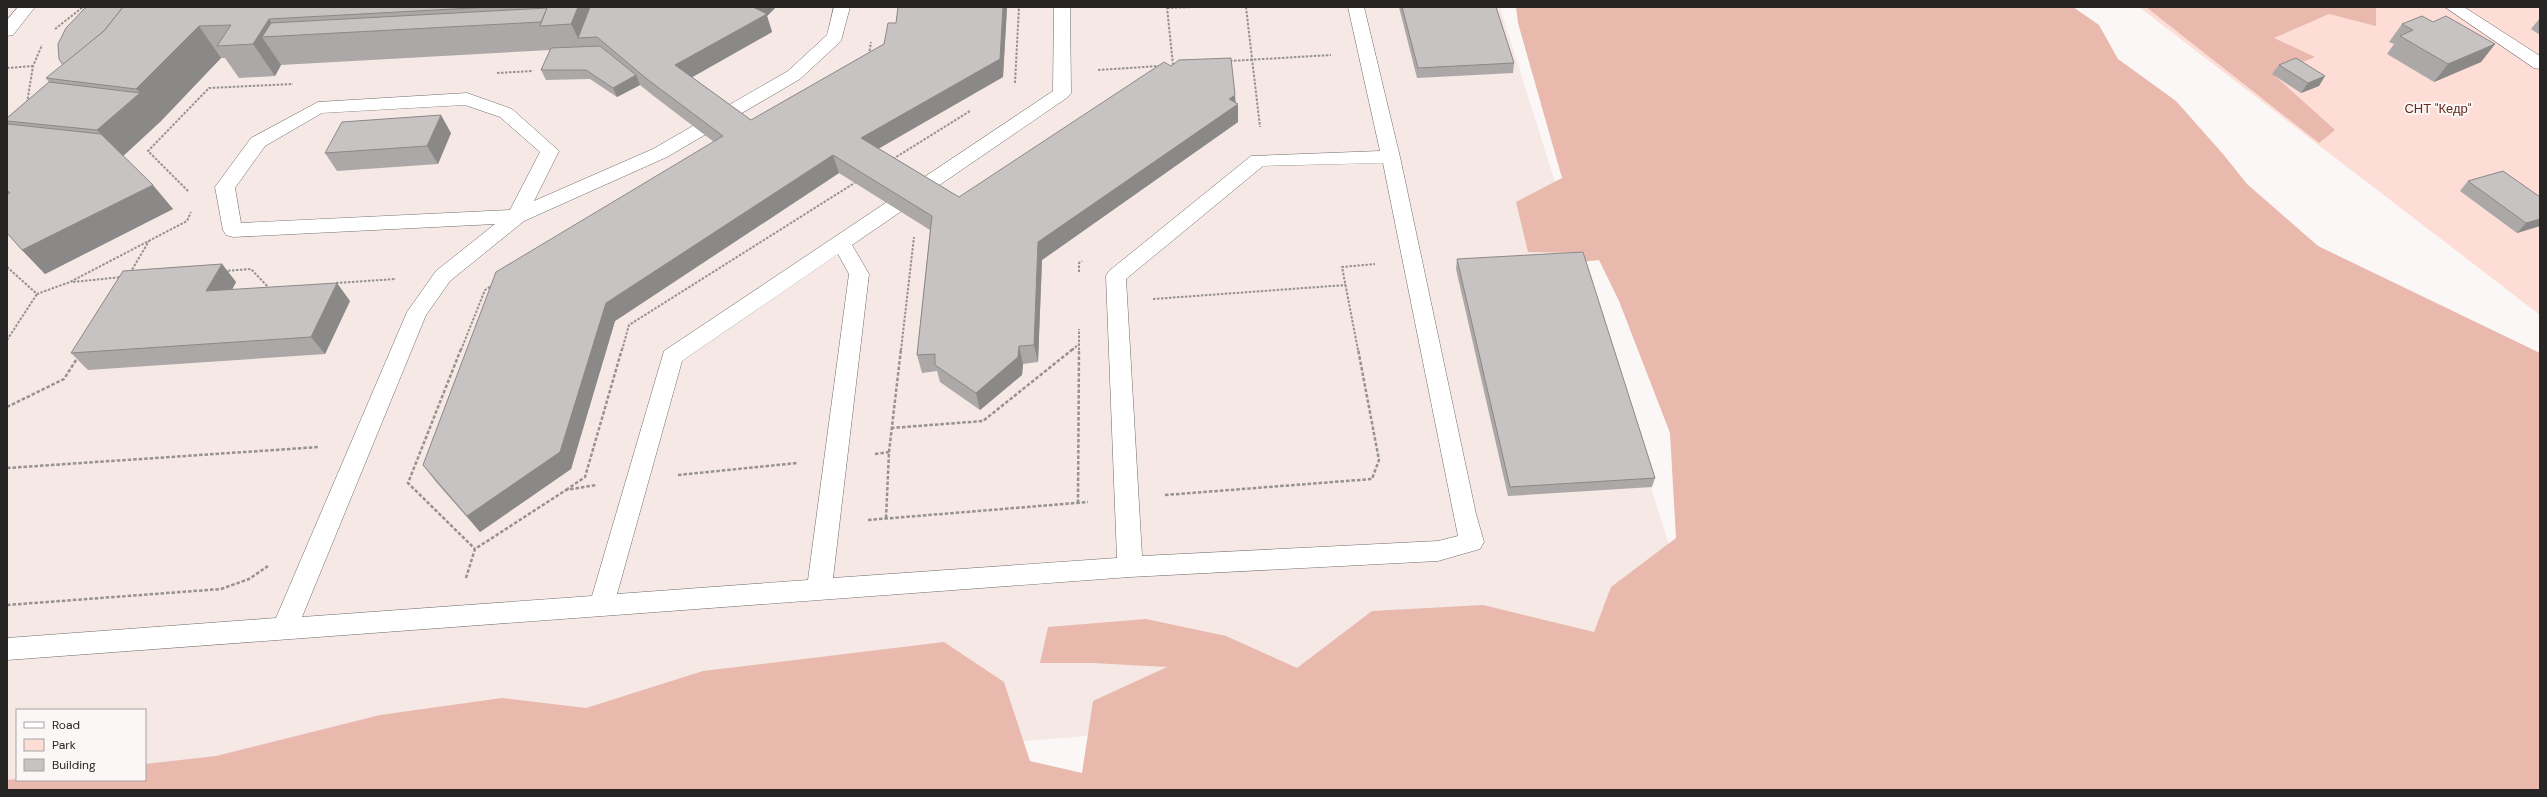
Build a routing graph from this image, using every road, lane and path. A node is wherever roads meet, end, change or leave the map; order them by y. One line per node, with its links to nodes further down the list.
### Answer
1 (27, 7): 9 (street)
2 (83, 7): 10 (path)
3 (842, 7): 24 (street)
4 (1062, 7): 21 (street)
5 (1193, 7): 8 (path)
6 (1356, 7): 13 (street)
7 (2453, 7): 16 (street)
8 (1167, 8): 17 (path)
9 (7, 31)
10 (52, 32)
11 (872, 37): 14 (path)
12 (43, 43): 19 (path)
13 (1367, 52): 15 (path); 23 (street)
14 (868, 59)
15 (1224, 62)
16 (2540, 64)
17 (1173, 65): 18 (path); 21 (path)
18 (1180, 65)
19 (33, 66): 20 (path); 22 (path)
20 (7, 68)
21 (1062, 72): 27 (street)
22 (25, 108)
23 (1391, 156): 52 (street); 57 (street)
24 (517, 216): 24 (street); 48 (street)
25 (920, 233): 47 (path)
26 (149, 241): 31 (path)
27 (841, 242): 54 (street); 59 (street)
28 (1383, 263): 36 (path)
29 (220, 271): 38 (path)
30 (135, 276): 31 (path)
31 (127, 277): 32 (path); 34 (path)
32 (70, 282)
33 (499, 282): 55 (path)
34 (123, 284)
35 (330, 284): 37 (path)
36 (1346, 285): 41 (path); 51 (path)
37 (397, 286)
38 (276, 288)
39 (1153, 292): 41 (path)
40 (37, 294): 43 (path)
41 (1153, 299): 42 (path)
42 (1153, 307)
43 (7, 340)
44 (1079, 344): 47 (path)
45 (81, 352): 46 (path)
46 (7, 407)
47 (891, 428): 53 (path)
48 (362, 444): 49 (path); 61 (street)
49 (7, 468)
50 (1168, 489): 51 (path)
51 (1172, 495): 52 (path)
52 (1126, 499): 53 (path); 57 (street)
53 (886, 518): 54 (path)
54 (827, 526): 58 (street)
55 (475, 549)
56 (270, 564): 60 (path)
57 (1130, 567): 58 (street)
58 (819, 589): 59 (street)
59 (602, 604): 61 (street)
60 (7, 605)
61 (285, 627): 62 (street)
62 (7, 649)

